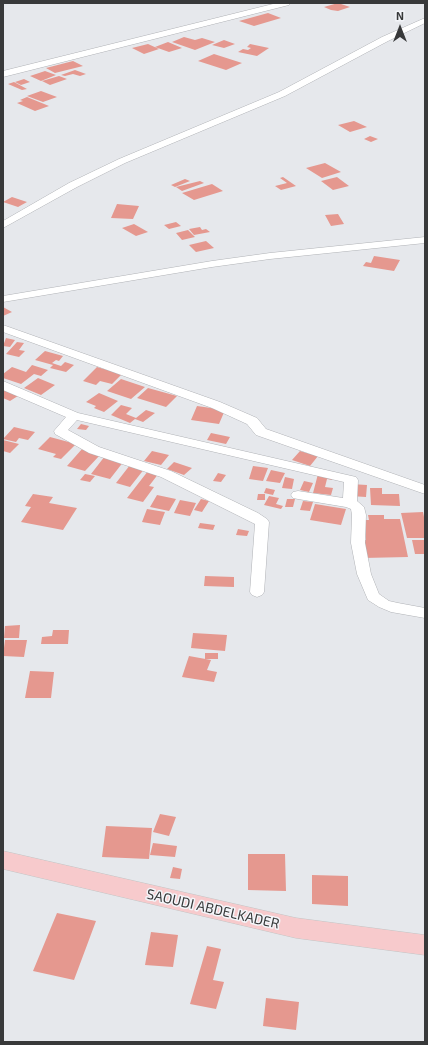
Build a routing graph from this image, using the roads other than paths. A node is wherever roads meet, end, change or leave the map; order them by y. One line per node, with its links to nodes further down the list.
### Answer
1 (286, 3): 3 (street)
2 (425, 20): 4 (street)
3 (3, 74)
4 (3, 225)
5 (425, 240): 6 (street)
6 (3, 299)
7 (3, 328): 10 (street)
8 (3, 385): 9 (street)
9 (74, 416): 12 (street); 13 (street)
10 (425, 490)
11 (298, 495): 12 (street)
12 (350, 503): 14 (street)
13 (257, 592)
14 (425, 613)
15 (3, 860): 16 (main road, SAOUDI ABDELKADER)
16 (425, 945)

